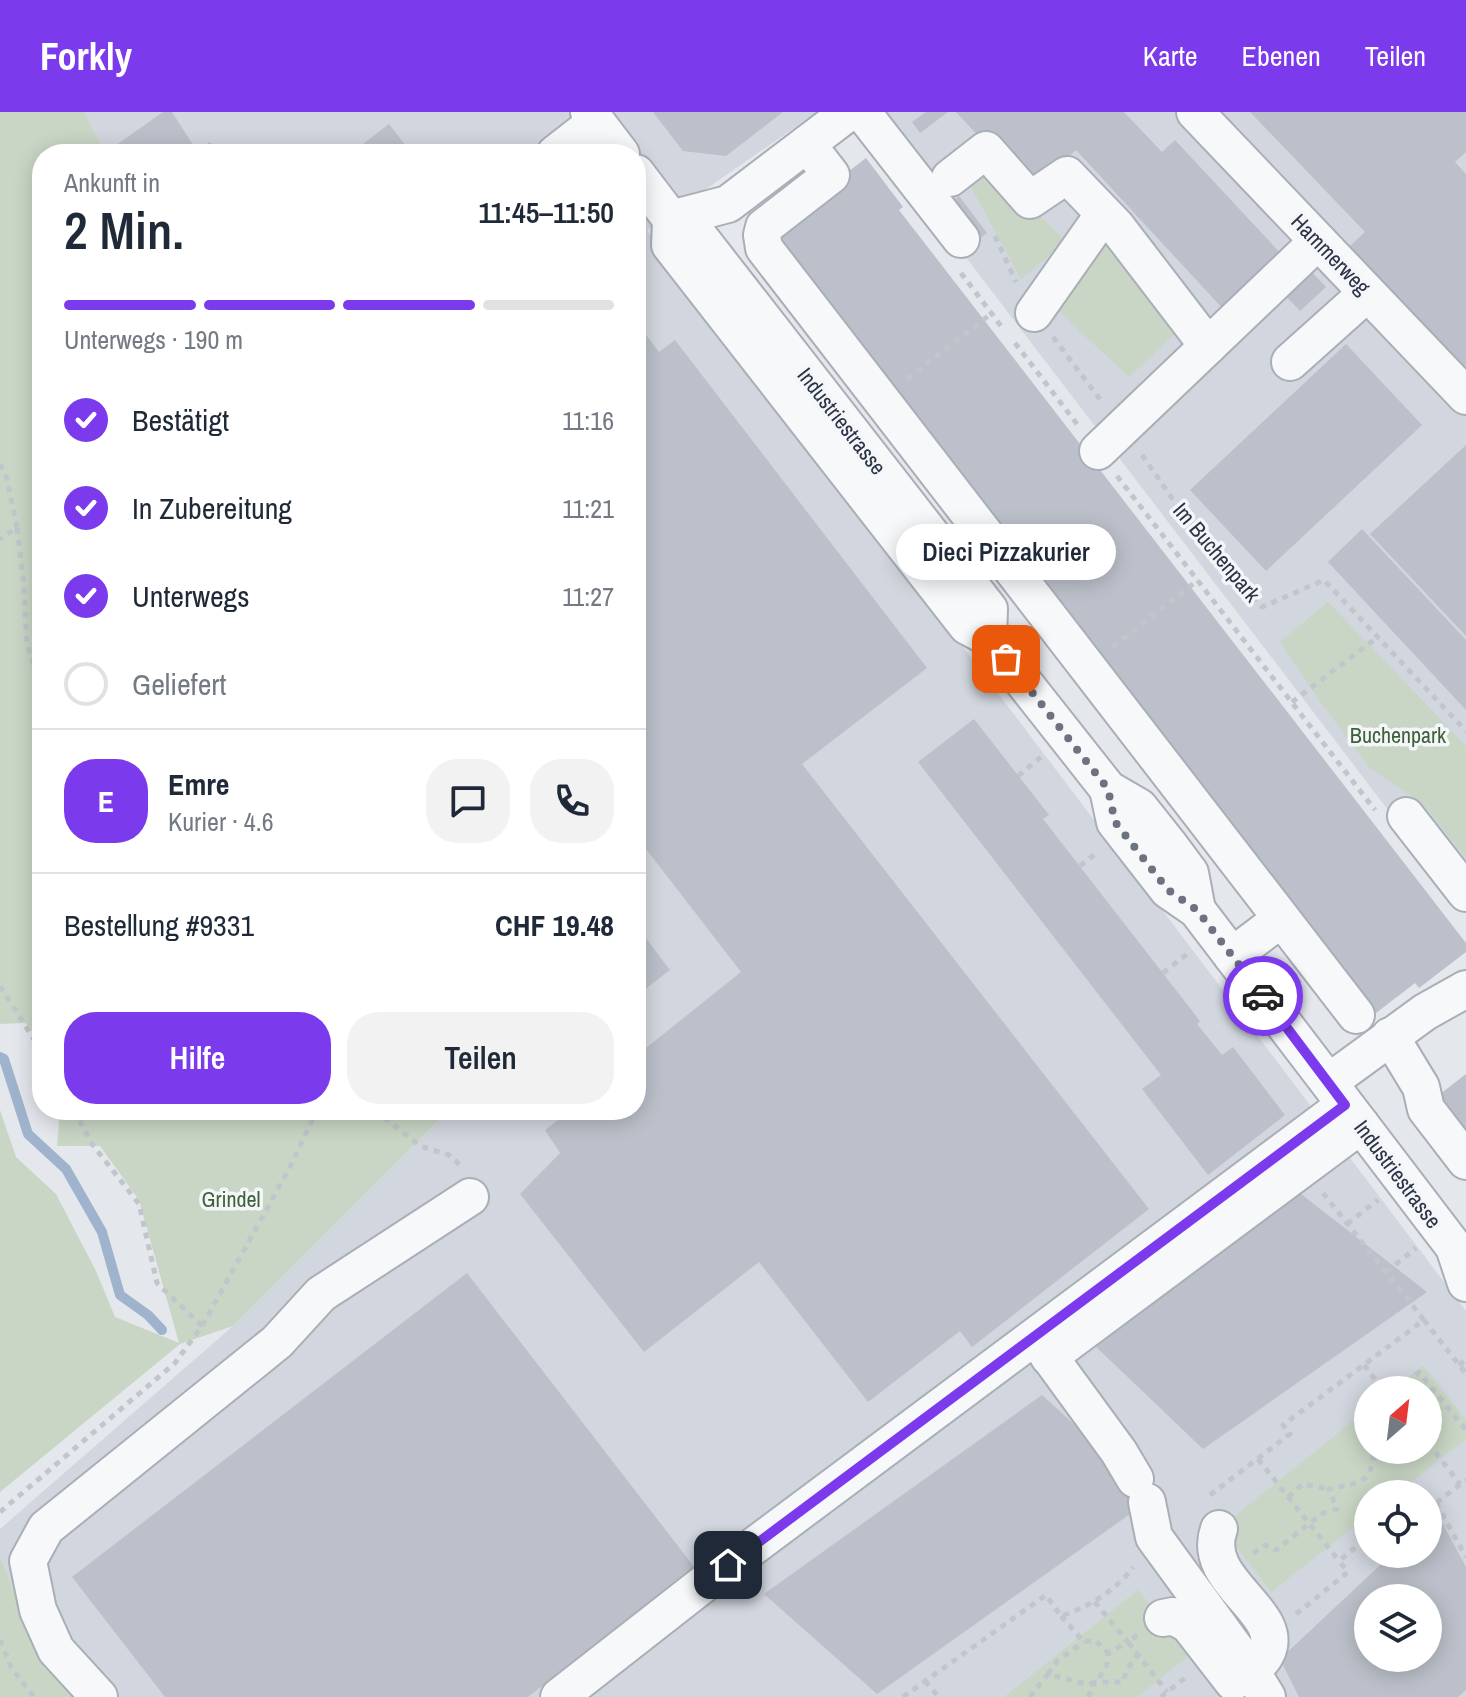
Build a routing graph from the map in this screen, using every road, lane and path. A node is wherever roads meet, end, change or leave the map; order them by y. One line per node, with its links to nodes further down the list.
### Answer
1 (1195, 112): 11 (street, Hammerweg)
2 (844, 114): 6 (street); 12 (street)
3 (592, 117): 4 (street); 5 (street)
4 (565, 144)
5 (613, 144)
6 (807, 144): 10 (street); 34 (street)
7 (950, 178): 9 (street)
8 (646, 186): 10 (street, Industriestrasse)
9 (1103, 215): 15 (street); 16 (street)
10 (671, 219): 36 (street, Industriestrasse)
11 (1318, 241): 13 (street, Hammerweg); 16 (street)
12 (970, 246): 14 (path); 15 (path, Im Buchenpark)
13 (1367, 293): 17 (street); 19 (street, Hammerweg)
14 (992, 313): 15 (path); 18 (path)
15 (1016, 326): 20 (path, Im Buchenpark); 20 (path)
16 (1208, 346): 20 (street)
17 (1290, 362)
18 (905, 381)
19 (1466, 396)
20 (1111, 440): 24 (path); 25 (path, Im Buchenpark)
21 (0, 464): 22 (path)
22 (17, 528): 23 (path); 27 (path)
23 (0, 539)
24 (1198, 580): 26 (path); 28 (path)
25 (1378, 637): 28 (path); 29 (path, Im Buchenpark)
26 (1112, 648)
27 (32, 660)
28 (1292, 702): 32 (path)
29 (1466, 731)
30 (1037, 760): 31 (path)
31 (1018, 776)
32 (1393, 816): 33 (street)
33 (1466, 893)
34 (1281, 919): 36 (street); 40 (street)
35 (1190, 952): 37 (path)
36 (1232, 956): 43 (street, Industriestrasse)
37 (1163, 973)
38 (0, 986): 41 (path)
39 (1466, 989): 42 (street)
40 (1356, 1015)
41 (32, 1036)
42 (1390, 1036): 43 (street); 47 (street)
43 (1345, 1104): 48 (street); 53 (street, Industriestrasse); 58 (street)
44 (79, 1120): 57 (path)
45 (312, 1120): 57 (path)
46 (388, 1120): 49 (path)
47 (1466, 1161)
48 (1302, 1167): 51 (path); 58 (street)
49 (470, 1186): 98 (street)
50 (1379, 1199): 51 (path)
51 (1347, 1224): 54 (path)
52 (1416, 1248): 54 (path)
53 (1460, 1250): 55 (street, Industriestrasse)
54 (1386, 1272): 56 (path)
55 (1466, 1283)
56 (1424, 1320): 60 (path); 61 (path)
57 (202, 1326): 74 (path)
58 (1042, 1346): 78 (street); 99 (street)
59 (1466, 1360): 61 (path)
60 (1364, 1365): 63 (path); 66 (path)
61 (1459, 1365): 62 (path)
62 (1466, 1374)
63 (1372, 1376)
64 (1442, 1400): 65 (path)
65 (1466, 1430)
66 (1258, 1459): 72 (path); 75 (path)
67 (1442, 1461): 70 (path)
68 (1371, 1464): 71 (path)
69 (1466, 1480): 70 (path)
70 (1460, 1484): 73 (path)
71 (1329, 1489): 72 (path); 77 (path)
72 (1288, 1497): 77 (path)
73 (1442, 1498)
74 (0, 1512)
75 (1212, 1514): 91 (street)
76 (1442, 1514): 81 (path)
77 (1309, 1525): 80 (path); 82 (path)
78 (1154, 1537): 83 (path); 91 (street)
79 (1354, 1549): 82 (path)
80 (1251, 1555)
81 (1466, 1557)
82 (1339, 1561): 91 (path)
83 (1094, 1601): 84 (path); 88 (path)
84 (1061, 1616): 87 (path); 93 (path)
85 (1163, 1618): 91 (street)
86 (0, 1640): 97 (path)
87 (1084, 1642): 89 (path); 92 (path)
88 (1128, 1642): 89 (path); 90 (path)
89 (1108, 1653): 94 (path)
90 (1138, 1655): 94 (path); 96 (path)
91 (1258, 1668)
92 (1048, 1674): 94 (path); 102 (path)
93 (925, 1681): 100 (path); 101 (path)
94 (1095, 1682): 103 (path)
95 (1192, 1688): 96 (path)
96 (1167, 1692): 104 (path)
97 (34, 1697)
98 (99, 1697)
99 (559, 1697)
100 (903, 1697)
101 (939, 1697)
102 (1030, 1697)
103 (1088, 1697)
104 (1161, 1697)

